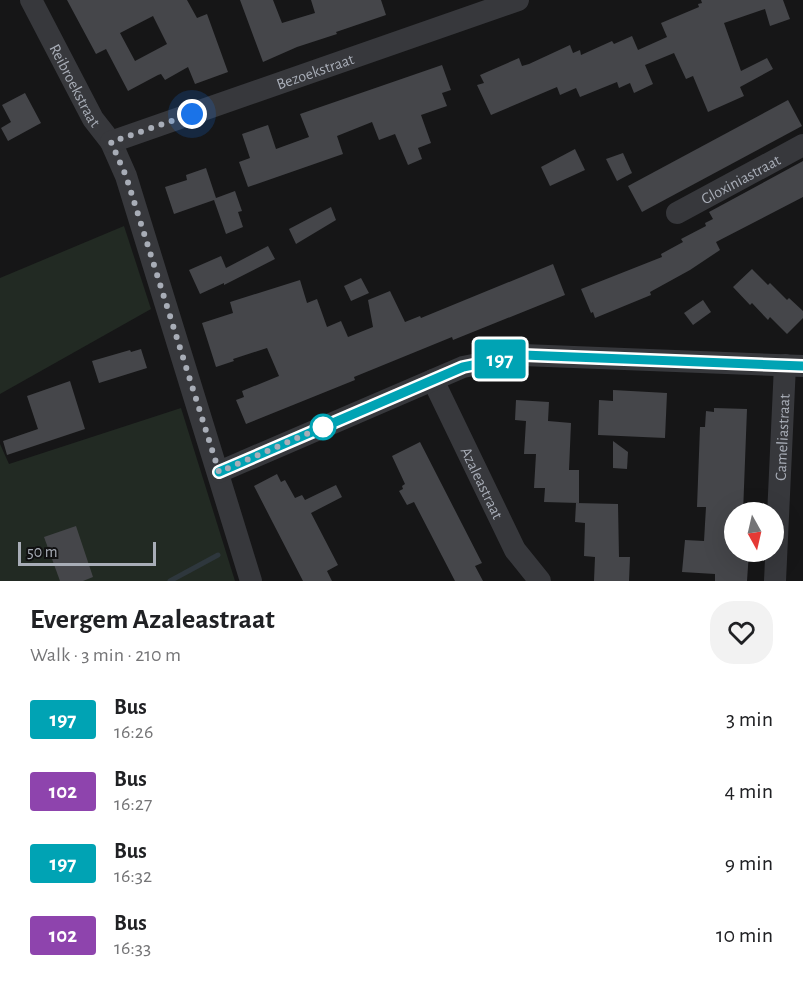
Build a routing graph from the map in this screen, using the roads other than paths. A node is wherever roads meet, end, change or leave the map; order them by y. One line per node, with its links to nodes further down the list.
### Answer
1 (31, 0): 3 (street, Reibroekstraat)
2 (518, 0): 3 (street, Bezoekstraat)
3 (111, 142): 8 (street, Reibroekstraat)
4 (803, 145): 5 (street, Gloxiniastraat)
5 (677, 213)
6 (794, 366): 7 (street); 11 (street, Cameliastraat)
7 (433, 380): 8 (street); 10 (street, Azaleastraat)
8 (219, 472): 9 (street, Reibroekstraat)
9 (251, 581)
10 (540, 581)
11 (775, 581)

